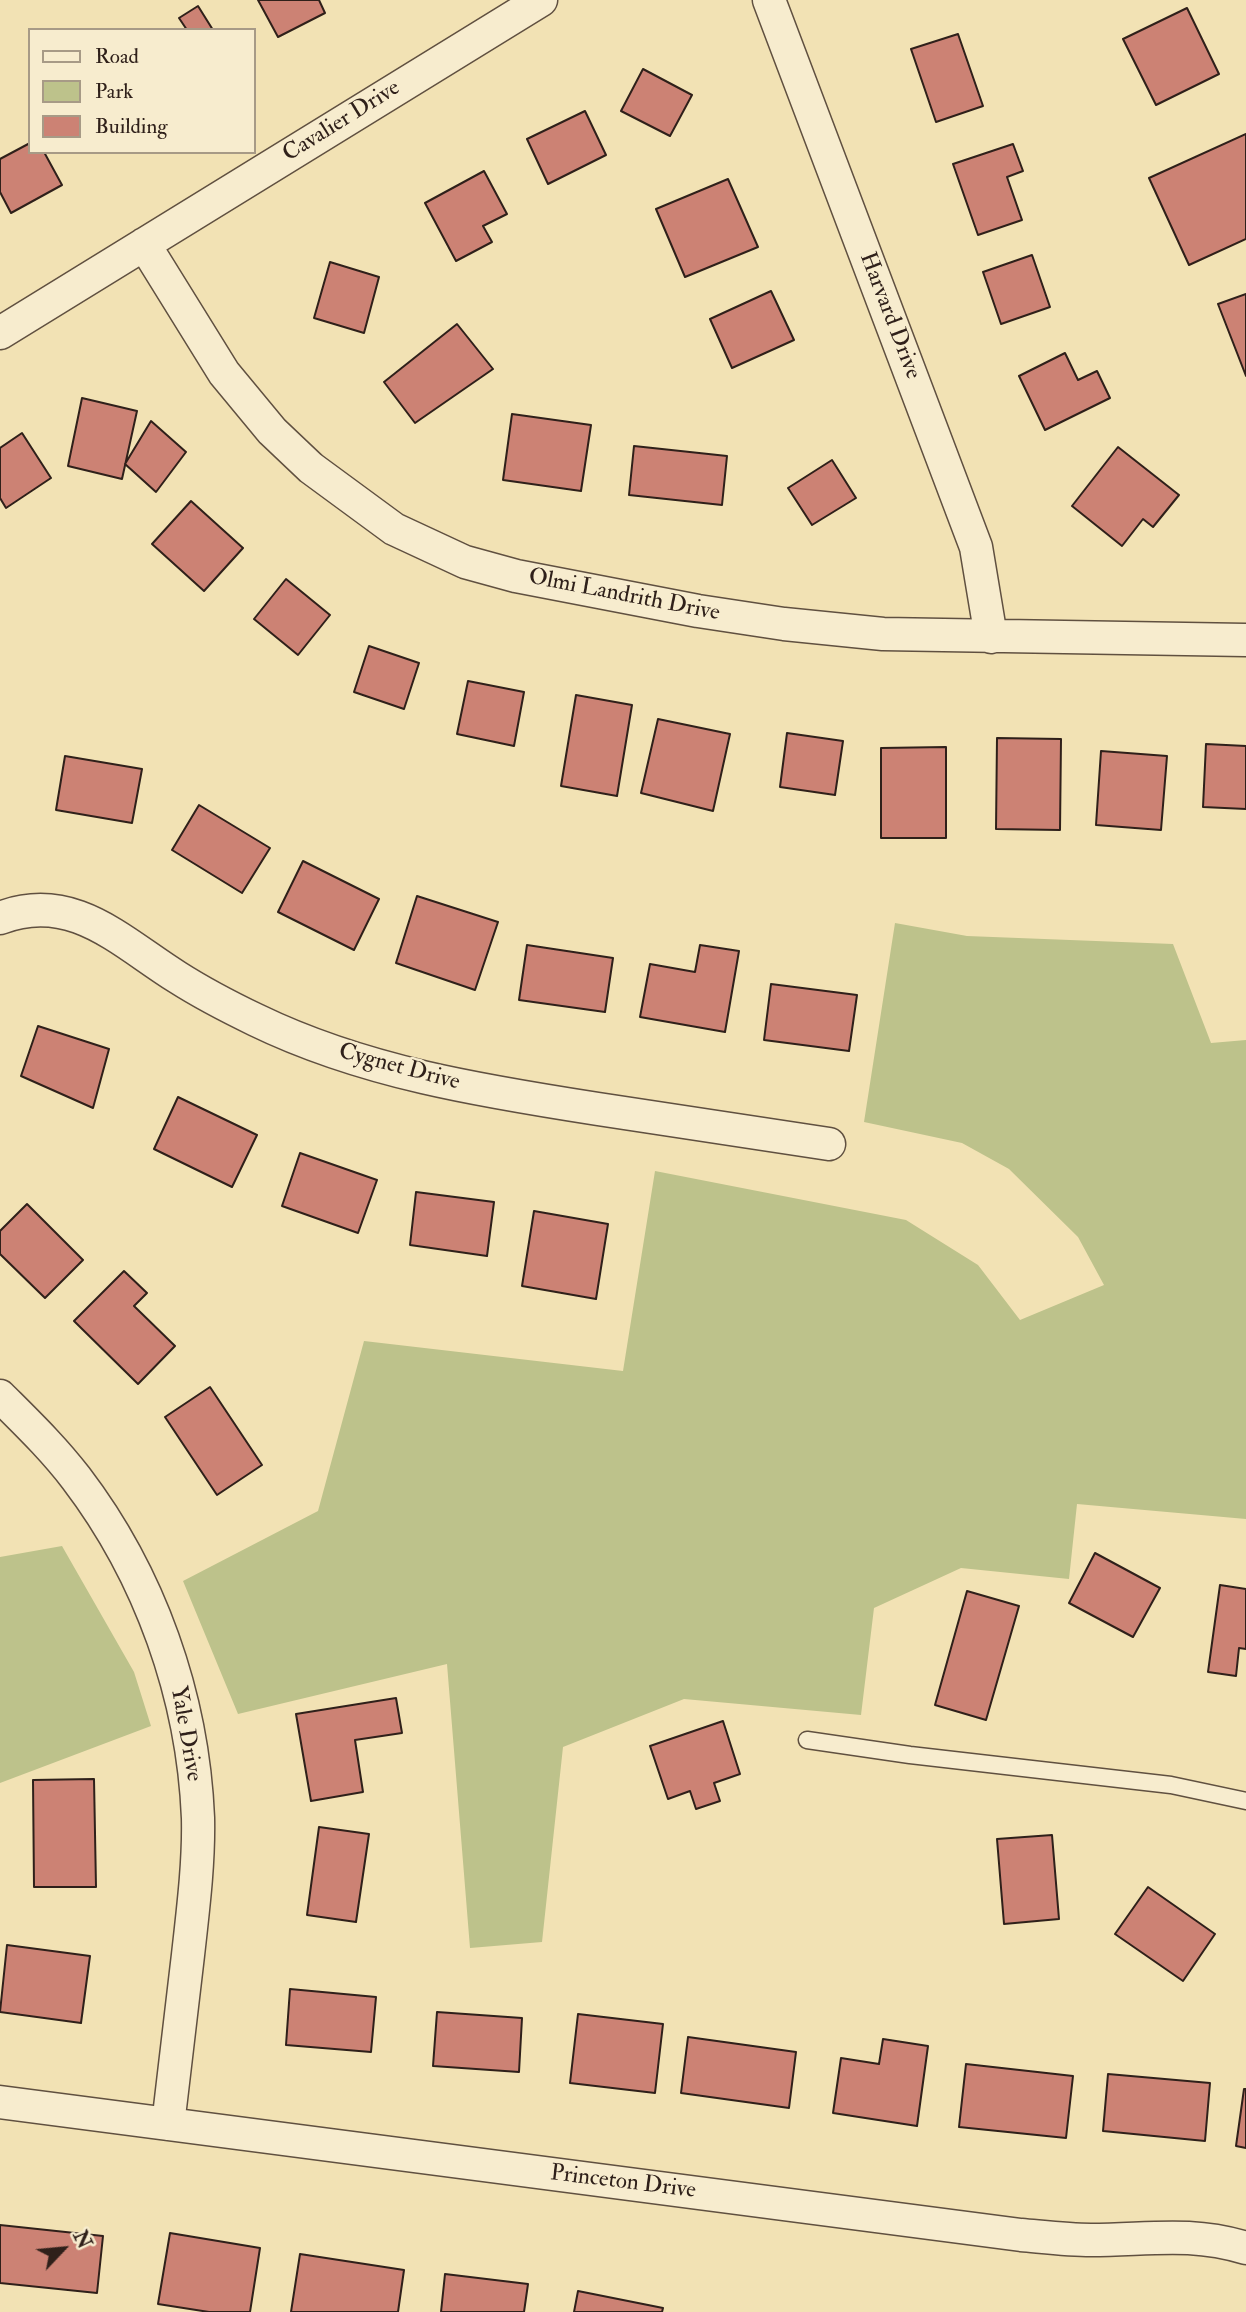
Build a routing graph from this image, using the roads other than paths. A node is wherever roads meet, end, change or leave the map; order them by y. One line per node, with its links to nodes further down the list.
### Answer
1 (541, 0): 3 (street, Cavalier Drive)
2 (769, 0): 5 (street, Harvard Drive)
3 (144, 244): 4 (street, Cavalier Drive); 5 (street, Olmi Landrith Drive)
4 (0, 334)
5 (991, 637): 6 (street, Olmi Landrith Drive)
6 (1246, 640)
7 (0, 918): 8 (street, Cygnet Drive)
8 (829, 1144)
9 (0, 1396): 13 (street, Yale Drive)
10 (807, 1740): 11 (lane)
11 (1246, 1801)
12 (0, 2102): 13 (street, Princeton Drive)
13 (168, 2124): 14 (street, Princeton Drive)
14 (1246, 2248)

